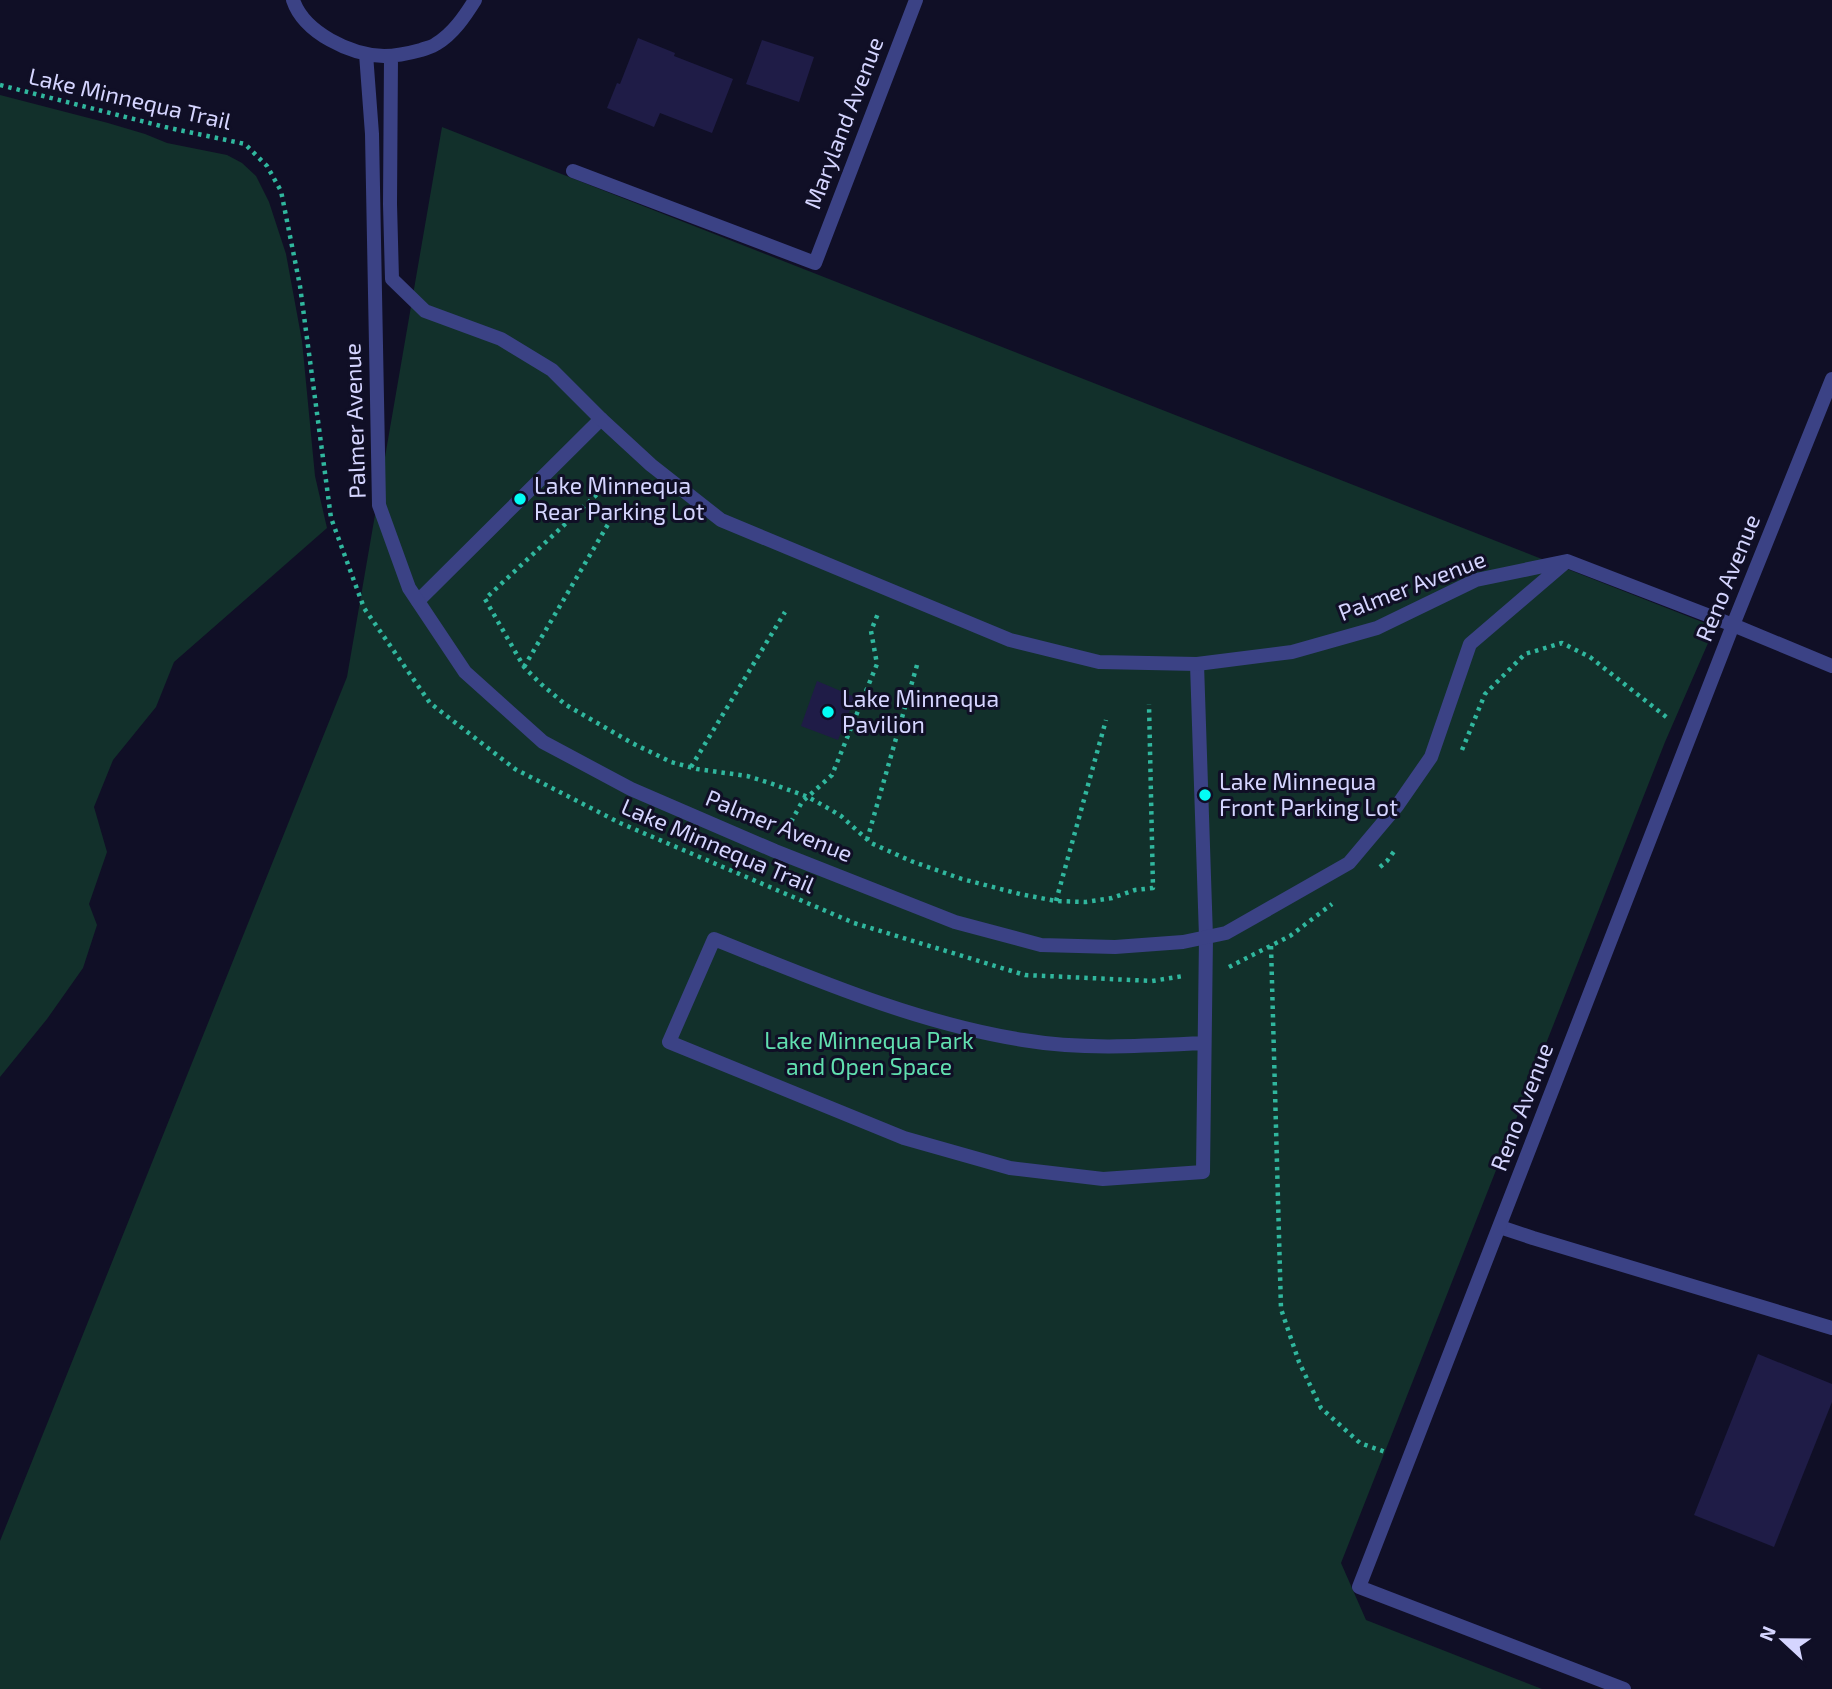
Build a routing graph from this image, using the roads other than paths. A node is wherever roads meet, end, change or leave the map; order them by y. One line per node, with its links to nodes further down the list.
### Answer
1 (293, 0): 4 (street)
2 (475, 0): 5 (street)
3 (916, 0): 6 (street, Maryland Avenue)
4 (366, 54): 5 (street); 10 (street, Palmer Avenue)
5 (391, 56): 8 (street, Palmer Avenue)
6 (573, 171)
7 (1832, 379): 11 (street, Reno Avenue)
8 (601, 419): 10 (street); 12 (street, Palmer Avenue)
9 (1567, 561): 11 (street); 12 (street, Palmer Avenue); 14 (street, Palmer Avenue)
10 (418, 601): 14 (street, Palmer Avenue)
11 (1733, 625): 13 (street); 16 (street, Reno Avenue)
12 (1197, 664): 14 (street)
13 (1832, 666)
14 (1206, 937): 15 (street)
15 (1205, 1043): 15 (street)
16 (1500, 1227): 17 (street); 18 (street, Reno Avenue)
17 (1832, 1328)
18 (1624, 1689)

